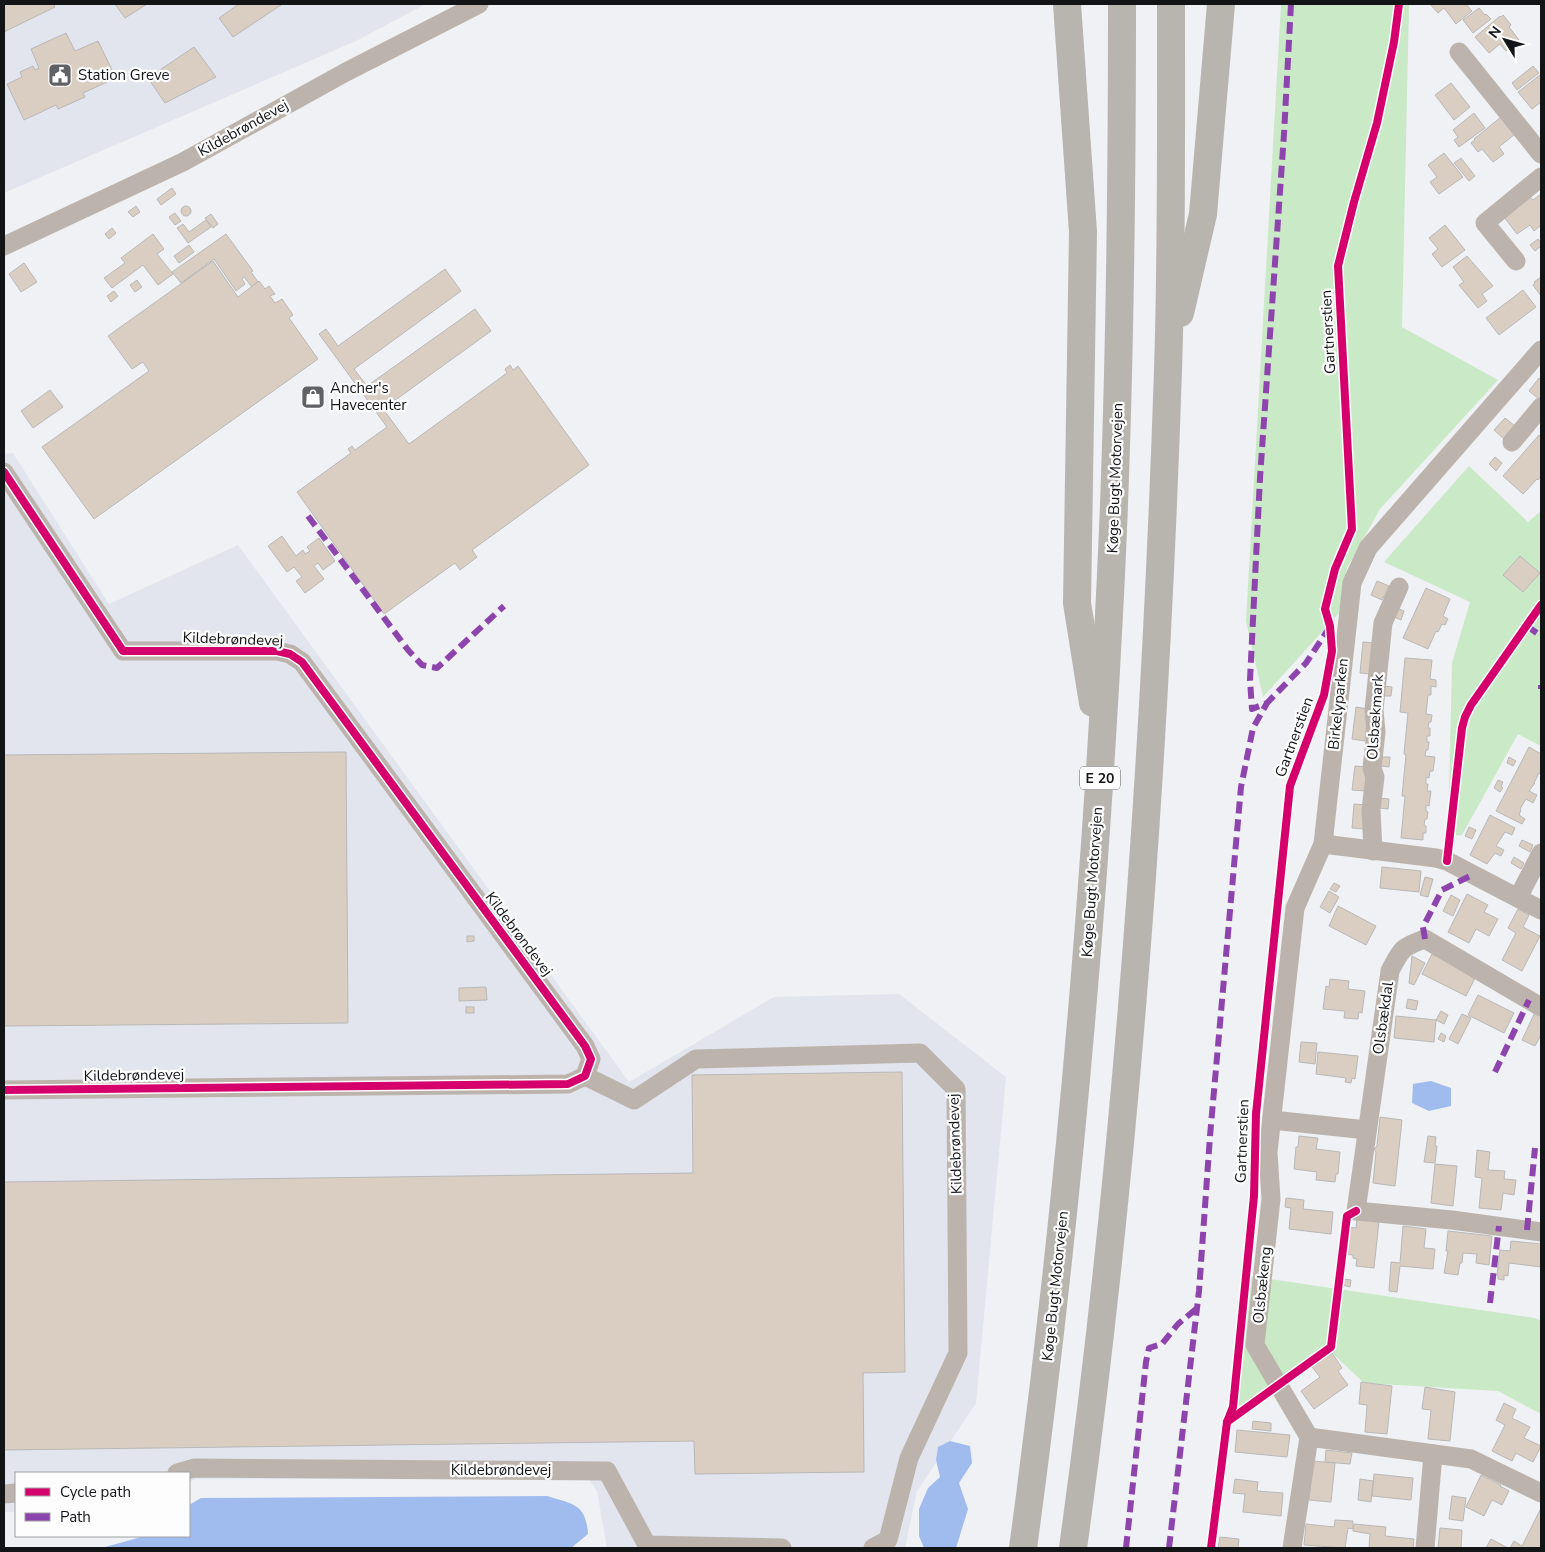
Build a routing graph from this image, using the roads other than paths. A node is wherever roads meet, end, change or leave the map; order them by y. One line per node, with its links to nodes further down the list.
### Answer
1 (479, 4): 9 (street, Kildebrøndevej)
2 (1067, 4): 17 (highway)
3 (1122, 4): 17 (highway, Køge Bugt Motorvejen / E 20)
4 (1171, 4): 12 (highway)
5 (1221, 4): 12 (highway)
6 (1459, 52): 7 (street)
7 (1541, 154)
8 (1541, 177): 10 (street)
9 (4, 246)
10 (1516, 261)
11 (1541, 350): 18 (street, Birkelyparken)
12 (1168, 366): 36 (highway)
13 (1541, 407): 14 (street)
14 (1512, 442)
15 (4, 472): 24 (street, Kildebrøndevej)
16 (1399, 587): 19 (street, Olsbækmark)
17 (1101, 754): 35 (highway, Køge Bugt Motorvejen / E 20)
18 (1323, 844): 19 (street); 26 (street, Birkelyparken)
19 (1373, 851): 21 (street)
20 (1541, 853): 21 (street)
21 (1518, 898): 22 (street)
22 (1541, 910)
23 (1541, 1007): 27 (street, Olsbækdal)
24 (585, 1076): 25 (street, Kildebrøndevej); 34 (street, Kildebrøndevej)
25 (4, 1090)
26 (1272, 1120): 27 (street); 29 (street, Olsbækeng)
27 (1367, 1130): 28 (street, Olsbækdal)
28 (1541, 1232)
29 (1309, 1438): 30 (street); 37 (street)
30 (1433, 1454): 32 (street); 38 (street)
31 (180, 1472): 33 (street, Kildebrøndevej)
32 (1541, 1493)
33 (782, 1548)
34 (873, 1548)
35 (1023, 1548)
36 (1073, 1548)
37 (1292, 1548)
38 (1425, 1548)

